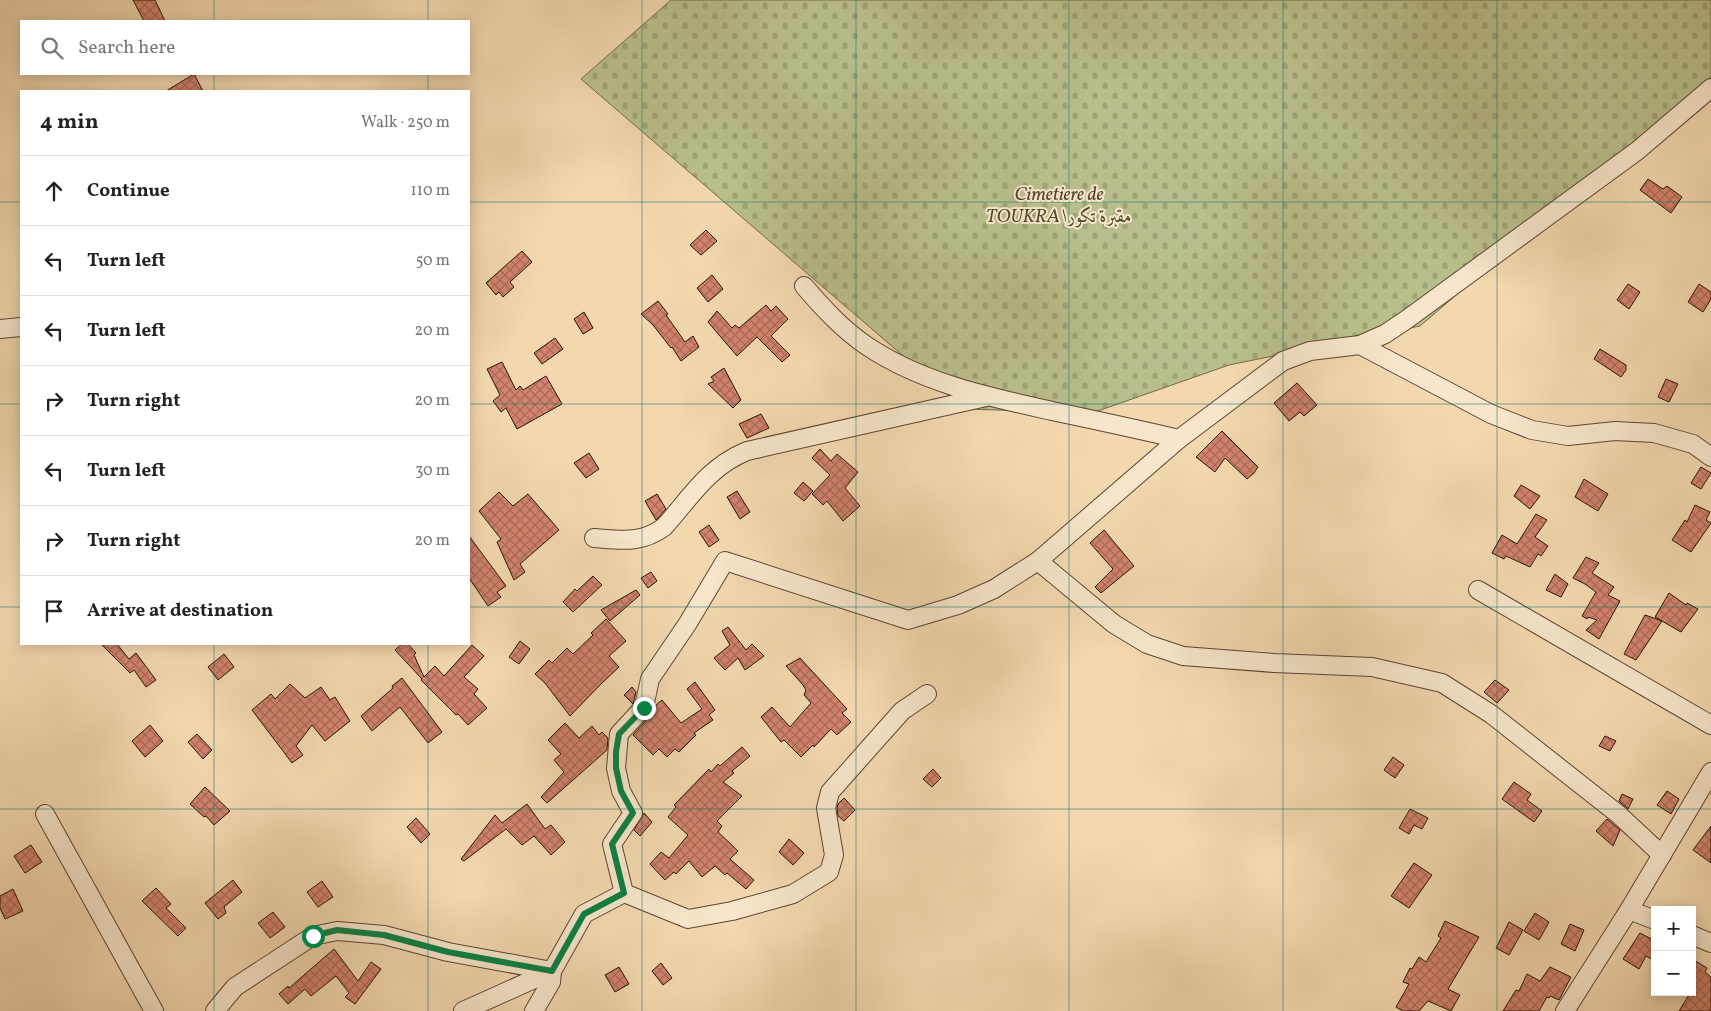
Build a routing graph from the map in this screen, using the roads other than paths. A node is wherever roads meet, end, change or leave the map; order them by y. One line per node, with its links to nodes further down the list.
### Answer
1 (1711, 88): 5 (street)
2 (804, 286): 6 (street)
3 (20, 327): 4 (street)
4 (0, 329)
5 (1360, 346): 7 (street); 8 (street)
6 (986, 397): 7 (street); 9 (street)
7 (1179, 439): 10 (street)
8 (1711, 457)
9 (594, 538)
10 (1038, 561): 16 (street); 17 (street)
11 (1478, 590): 13 (street)
12 (927, 694): 17 (street)
13 (1711, 725)
14 (1711, 772): 16 (street)
15 (45, 814): 23 (street)
16 (1662, 855): 18 (street)
17 (624, 893): 22 (street)
18 (1629, 910): 19 (street); 27 (street)
19 (1651, 918)
20 (1696, 937): 21 (street)
21 (1711, 943)
22 (552, 971): 24 (street); 25 (street); 26 (street)
23 (154, 1011)
24 (215, 1011)
25 (463, 1011)
26 (534, 1011)
27 (1565, 1011)

